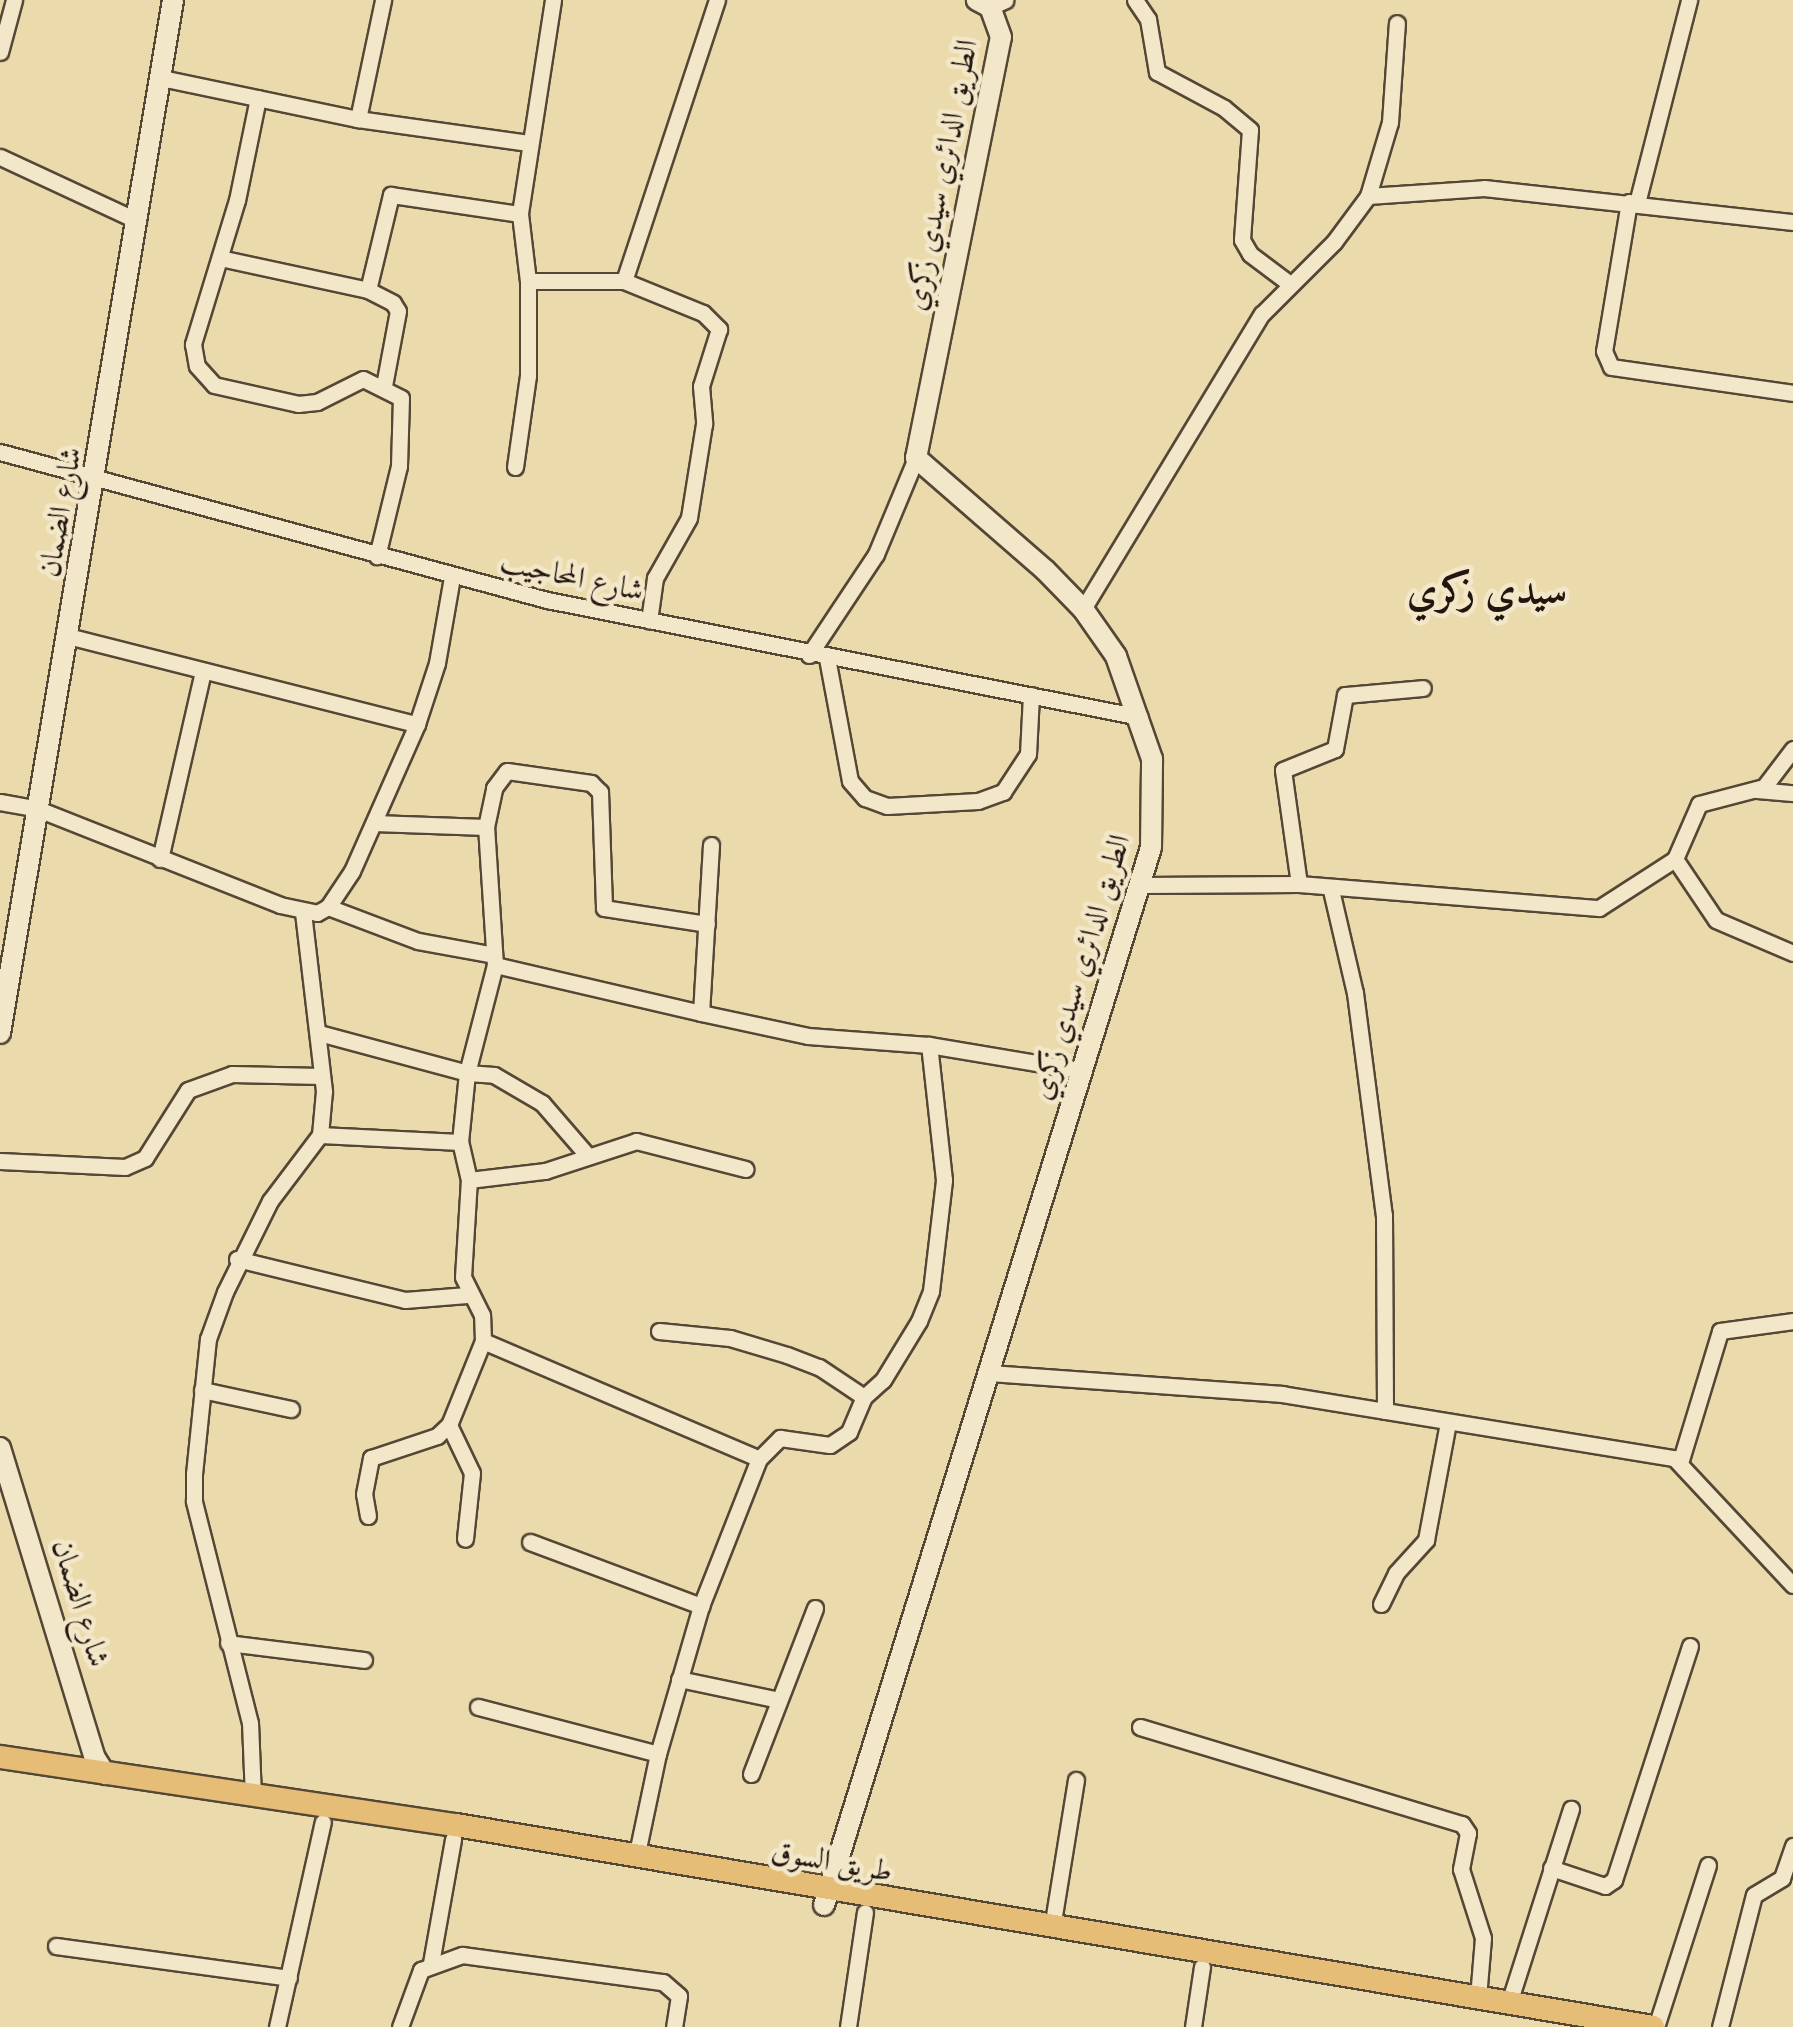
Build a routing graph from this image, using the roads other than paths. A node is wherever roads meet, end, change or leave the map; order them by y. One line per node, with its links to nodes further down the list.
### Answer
1 (14, 0): 10 (street)
2 (173, 0): 11 (street, شارع الضمان)
3 (383, 0): 13 (street)
4 (553, 0): 14 (street)
5 (717, 0): 23 (street)
6 (1135, 0): 24 (street)
7 (1689, 0): 17 (street)
8 (991, 2): 29 (street, الطريق الدائري سيدي زكري)
9 (1397, 23): 16 (street)
10 (0, 52)
11 (161, 78): 12 (street); 19 (street, شارع الضمان)
12 (258, 98): 13 (street); 21 (street)
13 (358, 119): 14 (street)
14 (528, 143): 18 (street)
15 (0, 157): 19 (street)
16 (1368, 196): 17 (street); 24 (street)
17 (1633, 203): 20 (street); 27 (street)
18 (520, 214): 22 (street); 25 (street)
19 (138, 221): 31 (street, شارع الضمان)
20 (1793, 222)
21 (220, 258): 25 (street); 26 (street)
22 (528, 282): 23 (street); 30 (street)
23 (624, 282): 35 (street)
24 (1290, 284): 34 (street)
25 (368, 290): 26 (street)
26 (384, 386): 32 (street)
27 (1793, 393)
28 (0, 452): 31 (street, شارع المحاجيب)
29 (916, 458): 34 (street, الطريق الدائري سيدي زكري); 37 (street)
30 (515, 467)
31 (98, 478): 32 (street, شارع المحاجيب); 36 (street, شارع الضمان)
32 (377, 556): 33 (street, شارع المحاجيب)
33 (452, 577): 35 (street, شارع المحاجيب); 43 (street)
34 (1084, 609): 42 (street, الطريق الدائري سيدي زكري)
35 (648, 621): 37 (street, شارع المحاجيب)
36 (68, 636): 39 (street); 48 (street, شارع الضمان)
37 (810, 655): 38 (street, شارع المحاجيب)
38 (827, 658): 41 (street, شارع المحاجيب); 41 (street)
39 (202, 671): 43 (street); 52 (street)
40 (1422, 688): 54 (street)
41 (1031, 695): 42 (street, شارع المحاجيب)
42 (1140, 718): 55 (street, الطريق الدائري سيدي زكري)
43 (417, 724): 49 (street)
44 (1793, 749): 45 (street)
45 (1756, 790): 46 (street); 53 (street)
46 (1793, 793)
47 (0, 802): 48 (street)
48 (38, 809): 52 (street); 60 (street, شارع الضمان)
49 (374, 823): 50 (street); 57 (street)
50 (486, 827): 59 (street); 62 (street)
51 (711, 845): 59 (street)
52 (160, 859): 58 (street)
53 (1675, 859): 56 (street); 61 (street)
54 (1299, 884): 55 (street); 56 (street)
55 (1142, 885): 67 (street, الطريق الدائري سيدي زكري)
56 (1331, 890): 85 (street)
57 (328, 907): 58 (street); 62 (street)
58 (303, 912): 64 (street)
59 (707, 924): 63 (street)
60 (9, 929): 65 (street, شارع الضمان)
61 (1793, 954)
62 (494, 960): 63 (street); 68 (street)
63 (701, 1013): 66 (street)
64 (319, 1032): 68 (street); 69 (street)
65 (0, 1033)
66 (930, 1045): 67 (street); 83 (street)
67 (1079, 1070): 81 (street, الطريق الدائري سيدي زكري)
68 (466, 1073): 71 (street); 72 (street)
69 (321, 1076): 70 (street); 73 (street)
70 (320, 1135): 71 (street); 76 (street)
71 (460, 1142): 75 (street)
72 (588, 1155): 74 (street); 75 (street)
73 (0, 1161)
74 (745, 1169)
75 (469, 1180): 77 (street)
76 (238, 1259): 77 (street); 82 (street)
77 (467, 1296): 80 (street)
78 (1793, 1321): 90 (street)
79 (659, 1332): 83 (street)
80 (483, 1342): 87 (street); 89 (street)
81 (990, 1374): 85 (street); 121 (street, الطريق الدائري سيدي زكري)
82 (202, 1390): 84 (street); 98 (street)
83 (864, 1397): 89 (street)
84 (291, 1409)
85 (1384, 1412): 86 (street)
86 (1448, 1423): 90 (street); 95 (street)
87 (450, 1425): 91 (street); 92 (street)
88 (0, 1448): 105 (street, شارع الضمان)
89 (759, 1459): 96 (street)
90 (1680, 1462): 94 (street)
91 (368, 1516)
92 (464, 1540)
93 (530, 1542): 96 (street)
94 (1793, 1585)
95 (1380, 1604)
96 (701, 1606): 101 (street)
97 (814, 1608): 102 (street)
98 (228, 1644): 100 (street); 113 (street)
99 (1690, 1646): 120 (street)
100 (364, 1660)
101 (679, 1680): 102 (street); 106 (street)
102 (775, 1699): 111 (street)
103 (478, 1708): 106 (street)
104 (1140, 1728): 128 (street)
105 (88, 1734): 108 (street); 110 (street, شارع الضمان)
106 (658, 1754): 118 (street)
107 (0, 1757): 108 (main road, طريق السوق)
108 (59, 1766): 110 (main road, طريق السوق)
109 (0, 1770): 115 (main road, طريق السوق)
110 (105, 1774): 113 (main road, طريق السوق)
111 (751, 1774)
112 (1076, 1780): 123 (street)
113 (253, 1797): 118 (main road, طريق السوق)
114 (1571, 1809): 120 (street)
115 (323, 1822): 116 (main road, طريق السوق); 127 (street)
116 (453, 1839): 121 (main road, طريق السوق); 125 (street)
117 (1793, 1846): 137 (street)
118 (636, 1858): 121 (main road, طريق السوق)
119 (1708, 1865): 136 (street)
120 (1552, 1868): 129 (street)
121 (825, 1898): 122 (main road, طريق السوق); 123 (main road, طريق السوق)
122 (865, 1912): 126 (main road, طريق السوق); 133 (street)
123 (1052, 1928): 128 (main road, طريق السوق)
124 (56, 1946): 127 (street)
125 (431, 1962): 131 (street); 132 (street)
126 (1202, 1967): 134 (street); 135 (main road, طريق السوق)
127 (290, 1978): 130 (street)
128 (1478, 1998): 129 (main road, طريق السوق)
129 (1509, 2004): 136 (main road, طريق السوق)
130 (277, 2027)
131 (400, 2027)
132 (674, 2027)
133 (848, 2027)
134 (1193, 2027)
135 (1558, 2027)
136 (1655, 2027)
137 (1720, 2027)

